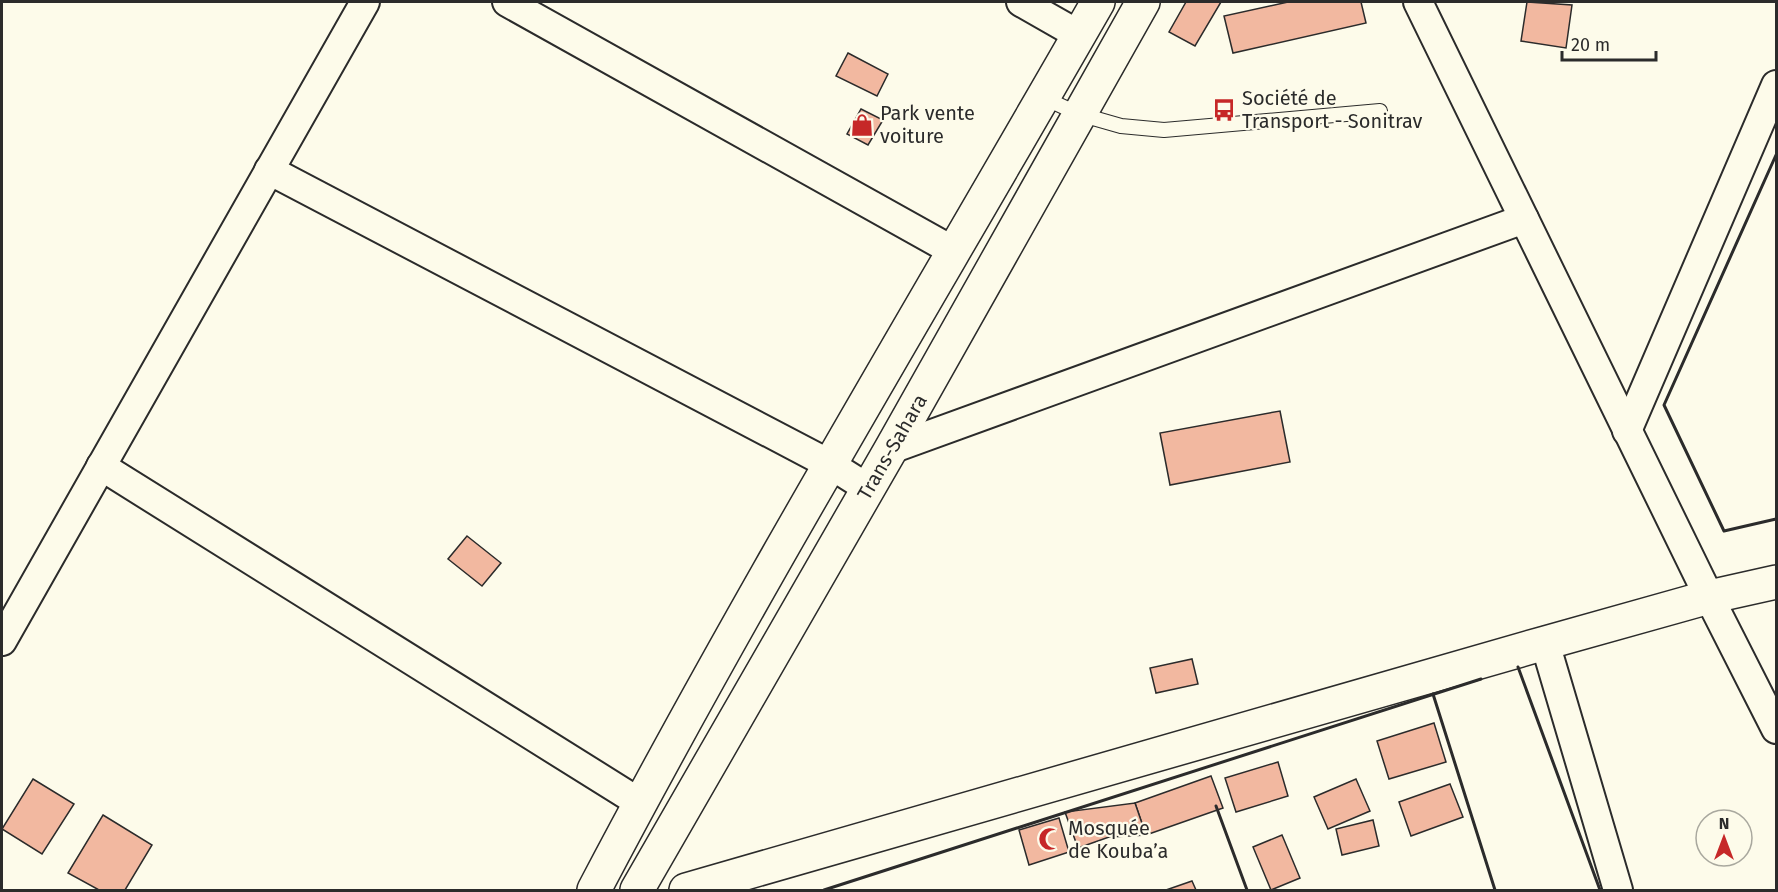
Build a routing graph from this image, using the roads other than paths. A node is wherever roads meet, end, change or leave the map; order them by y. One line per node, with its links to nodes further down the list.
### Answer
1 (364, 2): 12 (street)
2 (507, 2): 14 (street)
3 (1021, 2): 7 (street)
4 (1098, 2): 7 (main road)
5 (1143, 2): 11 (main road, Trans-Sahara)
6 (1418, 2): 13 (street)
7 (1079, 35): 9 (main road)
8 (1776, 85): 15 (street)
9 (1042, 97): 11 (lane); 14 (main road)
10 (1380, 111): 11 (lane)
11 (1079, 114): 16 (main road, Trans-Sahara)
12 (269, 170): 17 (street); 18 (street)
13 (1524, 219): 15 (street); 16 (street)
14 (955, 252): 17 (main road)
15 (1627, 431): 21 (street)
16 (891, 450): 19 (main road, Trans-Sahara)
17 (831, 465): 19 (street); 25 (main road)
18 (101, 466): 22 (street); 25 (street)
19 (868, 489): 27 (main road, Trans-Sahara)
20 (1776, 582): 21 (main road)
21 (1709, 597): 23 (main road); 24 (street)
22 (2, 641)
23 (1545, 643): 28 (main road); 29 (street)
24 (1776, 729)
25 (640, 803): 26 (main road)
26 (594, 891)
27 (637, 891)
28 (686, 891)
29 (1618, 891)

